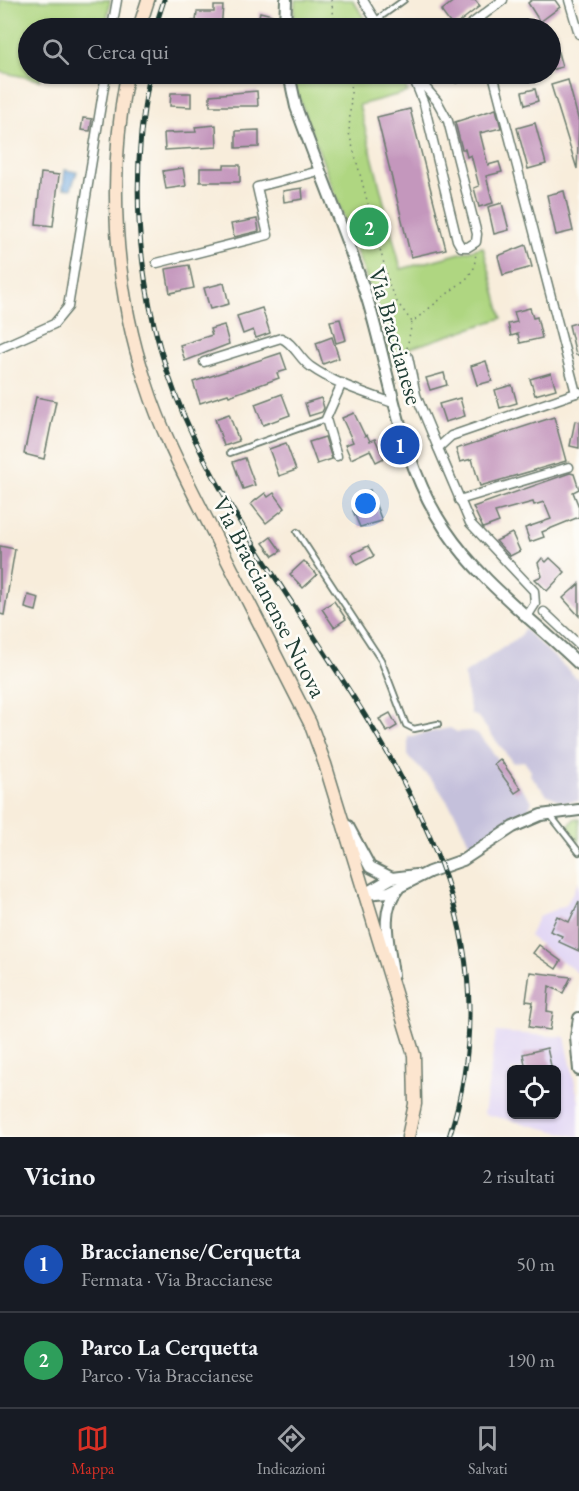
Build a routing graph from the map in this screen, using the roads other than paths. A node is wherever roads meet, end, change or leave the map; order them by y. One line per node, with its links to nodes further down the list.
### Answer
1 (117, 0): 8 (street)
2 (148, 0): 9 (main road)
3 (285, 0): 10 (street)
4 (363, 0): 11 (street)
5 (404, 0): 12 (lane)
6 (503, 0): 13 (street)
7 (569, 0): 14 (street)
8 (114, 18)
9 (142, 18)
10 (285, 18)
11 (373, 18)
12 (385, 18)
13 (479, 18)
14 (579, 34)
15 (103, 84): 23 (street)
16 (125, 84): 43 (main road, Via Braccianense Nuova)
17 (291, 84): 21 (street, Via Braccianese)
18 (417, 84): 19 (street)
19 (422, 84)
20 (496, 84): 27 (street)
21 (319, 171): 22 (street); 28 (street, Via Braccianese)
22 (157, 263)
23 (0, 348)
24 (408, 357): 30 (street)
25 (204, 362): 26 (street)
26 (342, 382): 28 (street); 29 (street)
27 (577, 393): 30 (street)
28 (393, 403): 38 (street, Via Braccianese)
29 (326, 419): 31 (lane); 32 (street)
30 (438, 448): 34 (street)
31 (230, 453)
32 (337, 456)
33 (569, 467): 34 (street)
34 (459, 500): 36 (street)
35 (297, 532): 42 (lane)
36 (536, 604): 37 (street); 38 (street)
37 (544, 612): 39 (street); 40 (street)
38 (526, 618): 39 (street, Via Braccianese)
39 (536, 626): 41 (street, Via Braccianese)
40 (579, 645)
41 (579, 664)
42 (438, 724)
43 (334, 795): 48 (street); 50 (main road, Via Braccianense Nuova)
44 (579, 810): 45 (street)
45 (549, 813): 46 (lane); 47 (street)
46 (579, 852)
47 (429, 872): 48 (street); 49 (street)
48 (392, 878): 50 (street)
49 (398, 889): 50 (street); 51 (street)
50 (364, 894): 51 (main road, Via Braccianense Nuova)
51 (394, 990): 54 (main road, Via Braccianense Nuova)
52 (579, 1018): 53 (street)
53 (579, 1070)
54 (408, 1137)

